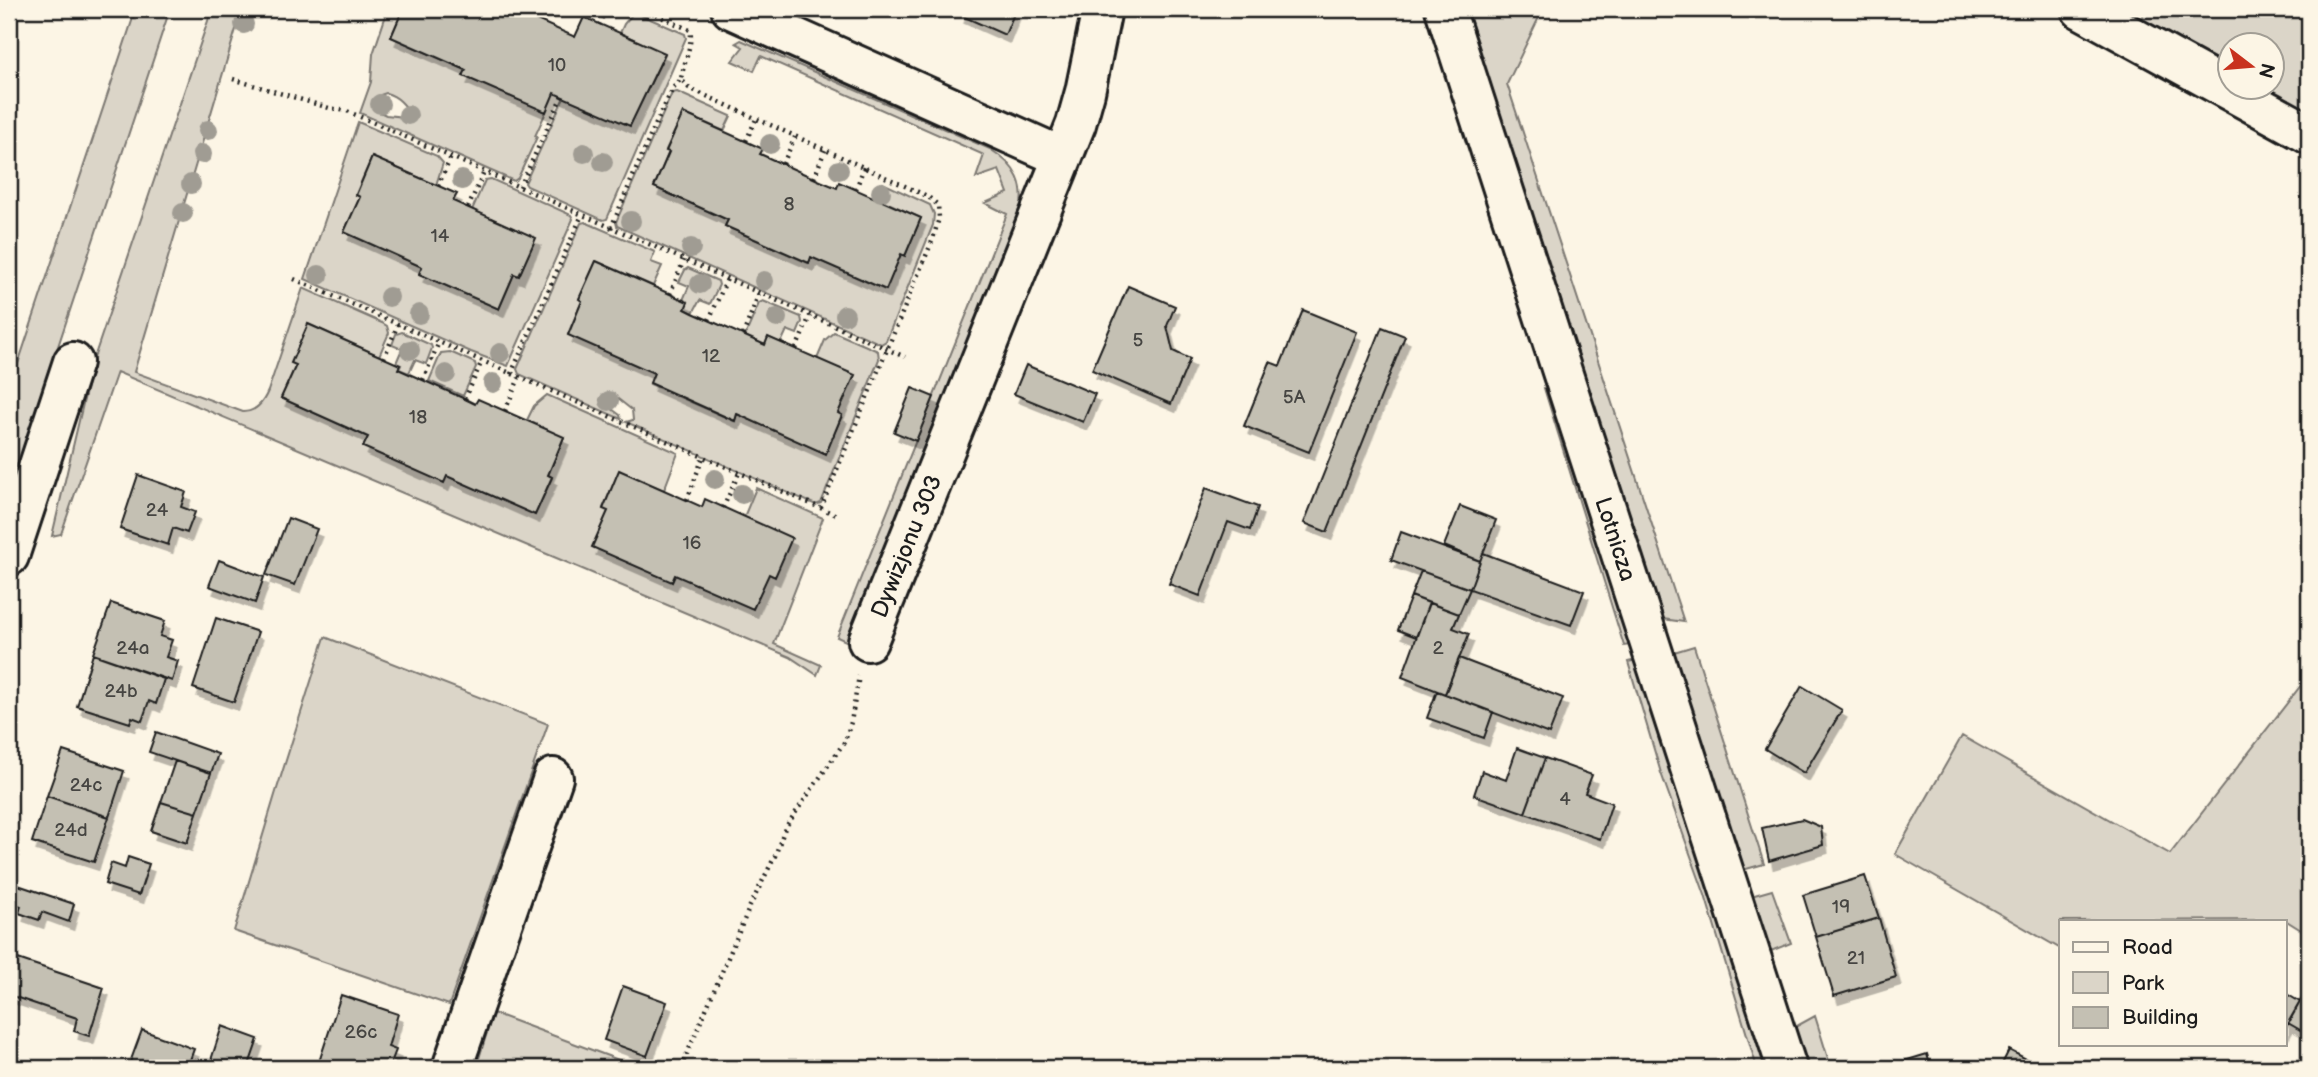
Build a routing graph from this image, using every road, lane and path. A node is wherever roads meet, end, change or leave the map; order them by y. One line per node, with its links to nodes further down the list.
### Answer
1 (606, 9): 7 (path)
2 (643, 9): 9 (path)
3 (731, 9): 16 (street)
4 (1102, 9): 16 (street, Dywizjonu 303)
5 (1445, 9): 60 (street, Lotnicza)
6 (2081, 9): 12 (street)
7 (599, 24)
8 (233, 79): 17 (path)
9 (681, 79): 11 (path); 27 (path)
10 (562, 96): 23 (path)
11 (756, 119): 13 (path); 14 (path)
12 (2309, 134)
13 (795, 137): 15 (path); 18 (path)
14 (746, 141)
15 (825, 150): 19 (path); 21 (path)
16 (1062, 157): 56 (street, Dywizjonu 303)
17 (451, 158): 20 (path); 22 (path)
18 (783, 164)
19 (864, 167): 24 (path); 39 (path)
20 (484, 172): 23 (path); 25 (path)
21 (814, 178)
22 (438, 186)
23 (520, 187): 26 (path)
24 (856, 189)
25 (467, 208)
26 (582, 215): 27 (path); 44 (path)
27 (611, 228): 28 (path)
28 (684, 260): 30 (path); 32 (path)
29 (295, 279): 35 (path)
30 (727, 279): 31 (path); 34 (path)
31 (759, 293): 33 (path); 36 (path)
32 (670, 294)
33 (810, 316): 38 (path); 39 (path)
34 (709, 320)
35 (398, 324): 37 (path); 41 (path)
36 (743, 335)
37 (439, 342): 42 (path); 46 (path)
38 (796, 349)
39 (886, 349): 40 (path); 53 (path)
40 (905, 357)
41 (384, 358)
42 (482, 361): 44 (path); 47 (path)
43 (73, 362): 55 (street)
44 (511, 374): 45 (path)
45 (519, 378): 48 (path); 49 (path)
46 (423, 380)
47 (465, 399)
48 (505, 411)
49 (703, 457): 50 (path); 51 (path)
50 (739, 473): 52 (path); 53 (path)
51 (687, 500)
52 (723, 508)
53 (821, 508): 54 (path)
54 (839, 516)
55 (9, 556)
56 (868, 641): 59 (path, Dywizjonu 303)
57 (553, 778): 58 (street)
58 (452, 1068)
59 (681, 1068)
60 (1787, 1068)

